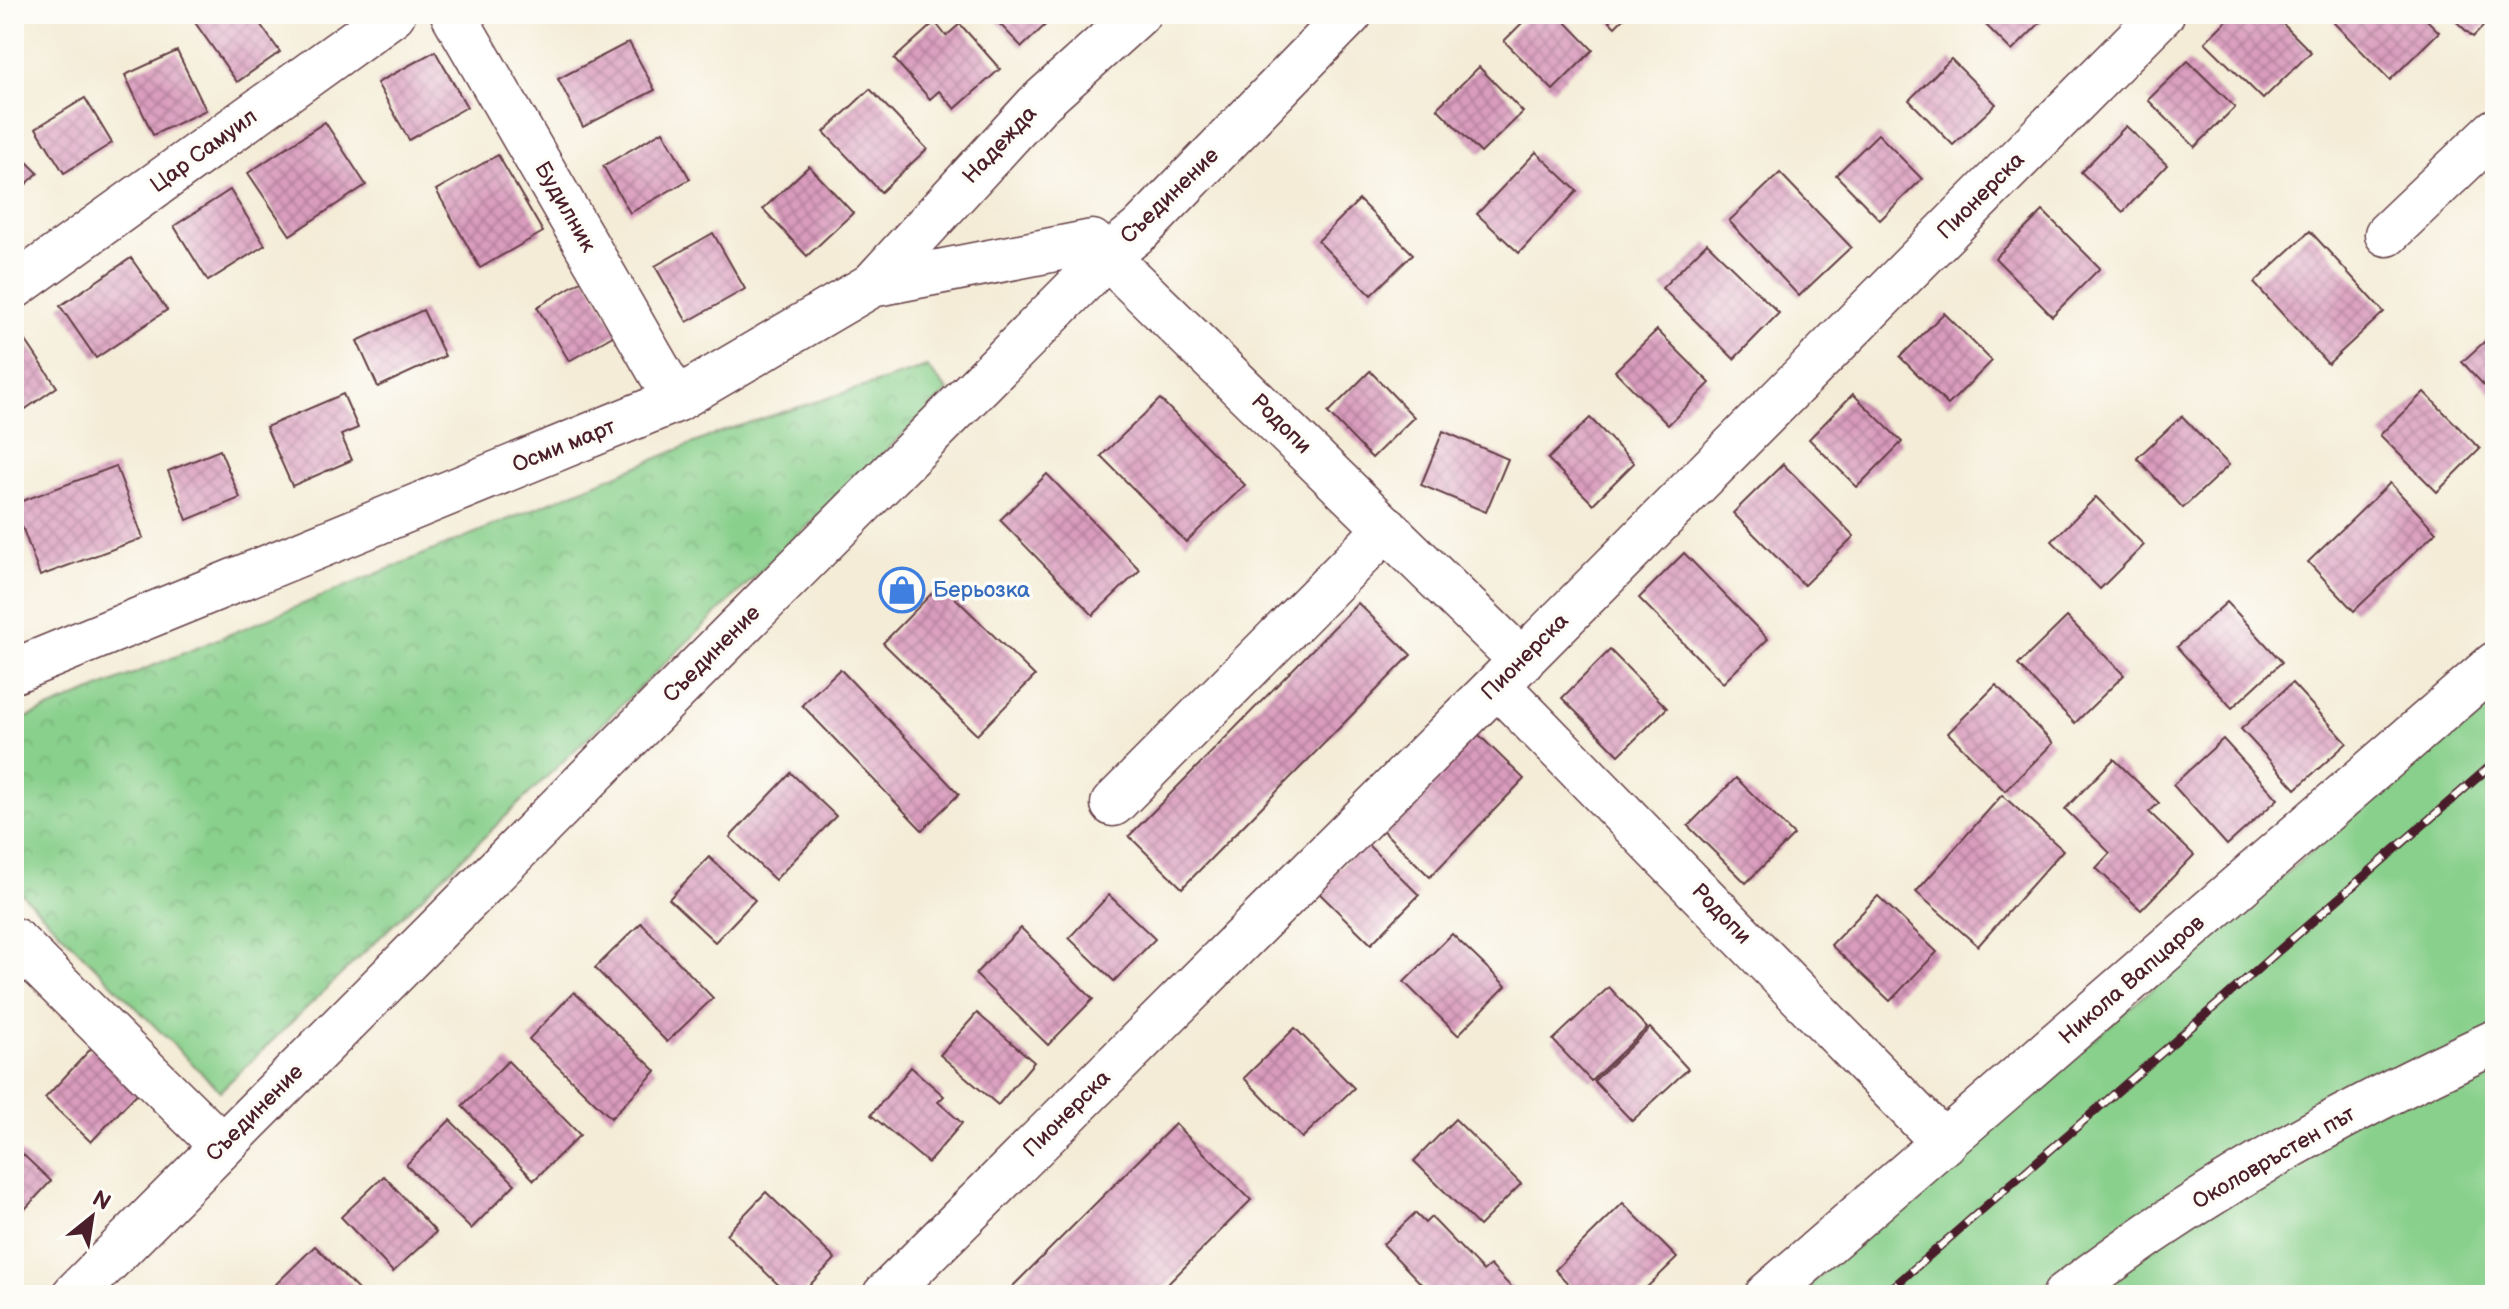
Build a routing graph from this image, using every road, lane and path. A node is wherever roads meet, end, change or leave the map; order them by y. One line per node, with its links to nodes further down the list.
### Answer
1 (393, 14): 10 (street, Цар Самуил)
2 (453, 14): 11 (street, Будилник)
3 (1350, 14): 8 (street, Съединение)
4 (2162, 14): 15 (street, Пионерска)
5 (1129, 17): 9 (street, Надежда)
6 (2495, 131): 7 (street)
7 (2387, 234)
8 (1114, 242): 9 (street, Осми март); 12 (street, Родопи); 20 (street, Съединение)
9 (872, 285): 11 (street, Осми март)
10 (14, 287)
11 (676, 400): 14 (street, Осми март)
12 (1387, 528): 15 (street, Родопи); 16 (street)
13 (2495, 664): 19 (street, Никола Вапцаров)
14 (14, 671)
15 (1510, 673): 19 (street, Родопи); 22 (street, Пионерска)
16 (1113, 804)
17 (14, 940): 20 (street)
18 (2495, 1042): 24 (street, Околовръстен път)
19 (1944, 1143): 23 (street, Никола Вапцаров)
20 (222, 1146): 21 (street, Съединение)
21 (74, 1295)
22 (885, 1295)
23 (1767, 1295)
24 (2065, 1295)

